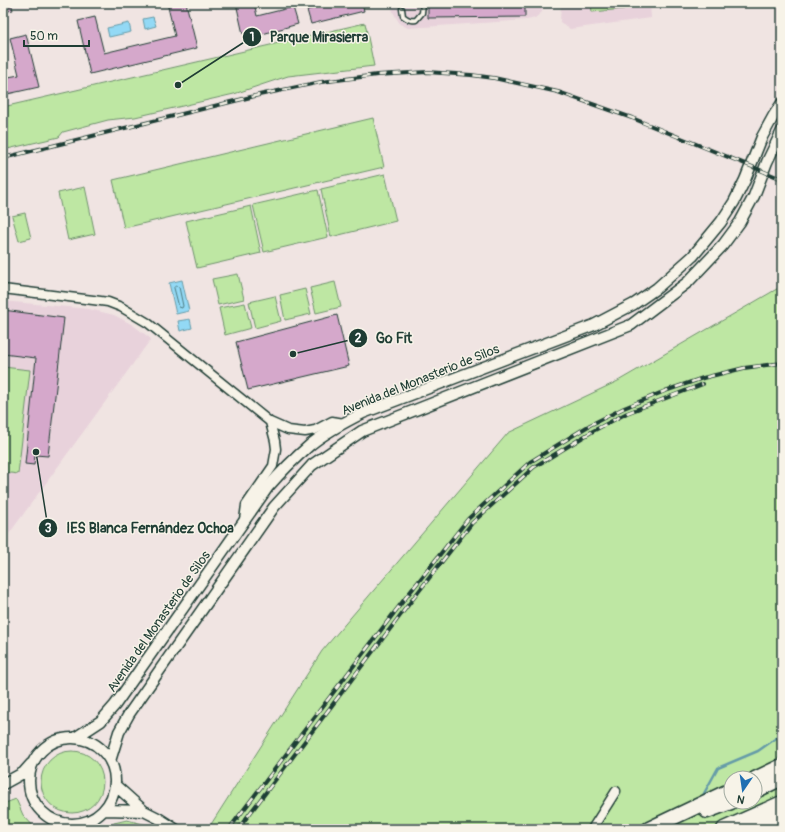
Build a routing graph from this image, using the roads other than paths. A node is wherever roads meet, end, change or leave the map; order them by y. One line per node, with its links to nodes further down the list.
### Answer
1 (423, 3): 2 (lane)
2 (402, 9)
3 (782, 103): 7 (street, Avenida del Monasterio de Silos)
4 (782, 131): 10 (street, Avenida del Monasterio de Silos)
5 (3, 289): 6 (street)
6 (270, 422): 7 (street); 8 (street)
7 (344, 423): 8 (street, Avenida del Monasterio de Silos)
8 (244, 521): 9 (street, Avenida del Monasterio de Silos)
9 (75, 738): 10 (street); 11 (street)
10 (110, 762): 16 (street)
11 (33, 763): 15 (street); 25 (street)
12 (782, 766): 13 (highway)
13 (763, 775)
14 (782, 778): 17 (highway)
15 (3, 784)
16 (115, 785): 22 (street); 23 (street)
17 (763, 787)
18 (616, 791): 27 (street)
19 (723, 794): 28 (highway)
20 (782, 803): 30 (highway)
21 (723, 805): 29 (highway)
22 (105, 810): 23 (street); 25 (street)
23 (144, 811): 26 (street)
24 (782, 815): 31 (highway)
25 (67, 827)
26 (175, 829)
27 (592, 829)
28 (649, 829)
29 (657, 829)
30 (724, 829)
31 (748, 829)

